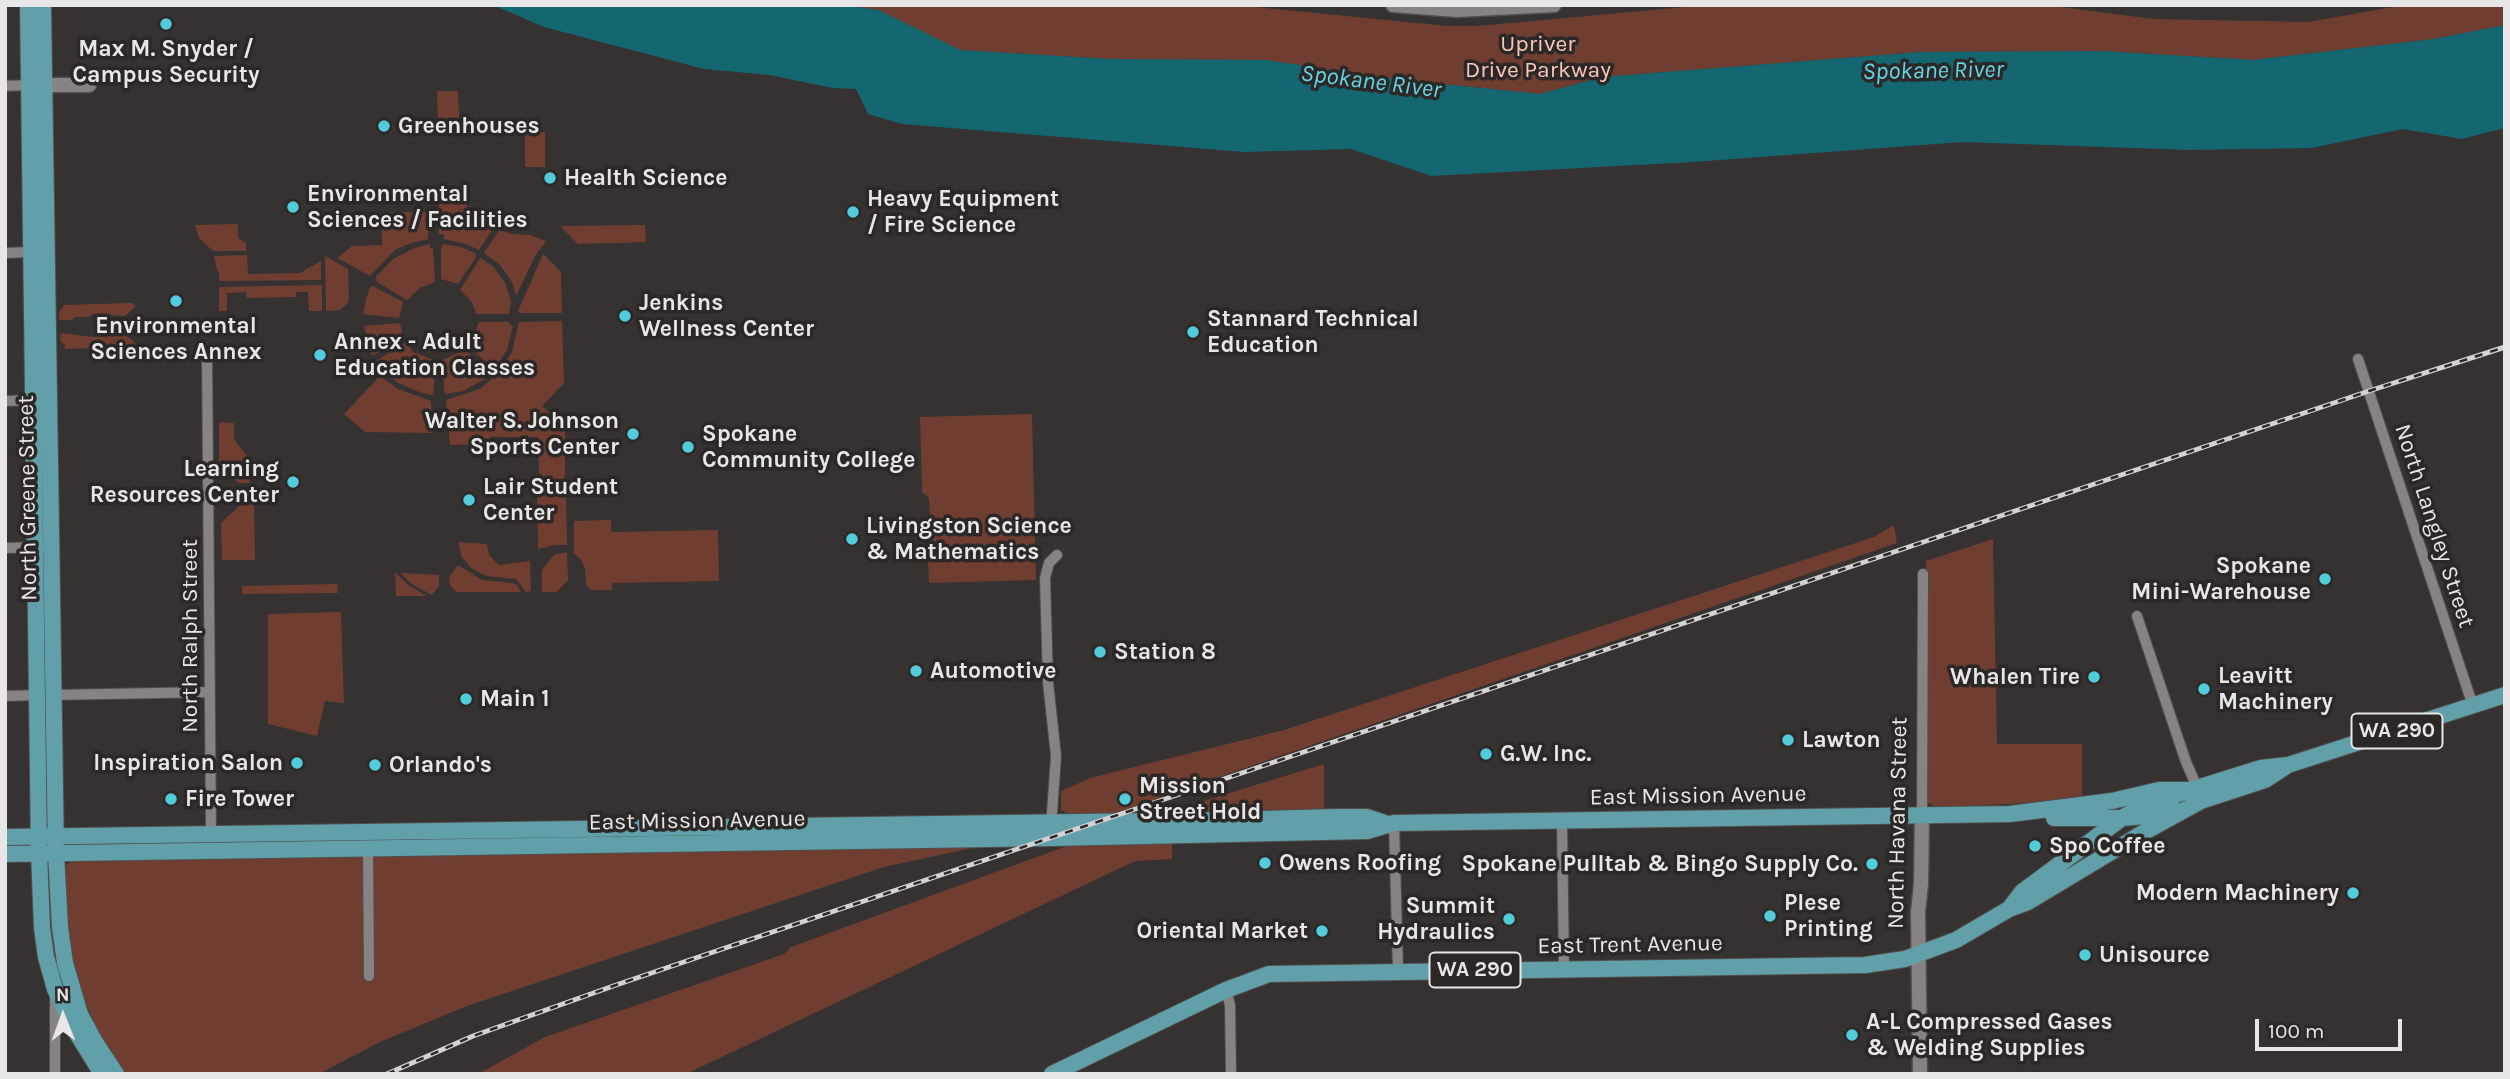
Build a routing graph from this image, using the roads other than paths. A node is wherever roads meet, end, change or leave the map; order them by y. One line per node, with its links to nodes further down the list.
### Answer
1 (28, 5): 5 (main road, North Greene Street)
2 (43, 5): 5 (main road, North Greene Street)
3 (1394, 5): 4 (street)
4 (1554, 5)
5 (38, 85): 6 (street); 7 (street); 8 (main road, North Greene Street); 11 (main road, North Greene Street)
6 (89, 85)
7 (5, 86)
8 (30, 169): 9 (main road, North Greene Street); 11 (main road)
9 (31, 252): 10 (street); 15 (main road, North Greene Street)
10 (5, 253)
11 (48, 296): 12 (main road, North Greene Street)
12 (49, 354): 17 (street); 18 (main road, North Greene Street)
13 (207, 354): 23 (street, North Ralph Street)
14 (2358, 359): 28 (street, North Langley Street)
15 (33, 400): 16 (street); 17 (main road, North Greene Street)
16 (5, 401)
17 (34, 446): 18 (main road, North Greene Street)
18 (43, 547): 19 (street); 24 (main road, North Greene Street); 25 (main road, North Greene Street)
19 (5, 548)
20 (1057, 555): 35 (street)
21 (1923, 574): 31 (street, North Havana Street)
22 (2137, 616): 29 (street)
23 (209, 692): 25 (street); 36 (street, North Ralph Street)
24 (37, 695): 27 (street); 38 (main road, North Greene Street)
25 (54, 695): 39 (main road, North Greene Street)
26 (2505, 695): 28 (main road, East Trent Avenue / WA 290)
27 (5, 696)
28 (2473, 706): 29 (main road, East Trent Avenue / WA 290)
29 (2195, 793): 30 (main road, East Mission Avenue); 32 (main road, East Trent Avenue / WA 290); 42 (main road, East Trent Avenue / WA 290)
30 (2010, 814): 31 (main road, East Mission Avenue); 32 (main road, East Mission Avenue)
31 (1922, 816): 33 (main road, East Mission Avenue); 43 (street, North Havana Street)
32 (2122, 818): 42 (main road, East Trent Avenue / WA 290)
33 (1562, 821): 34 (main road, East Mission Avenue); 44 (street)
34 (1391, 823): 35 (main road, East Mission Avenue); 45 (street)
35 (1051, 830): 36 (main road, East Mission Avenue); 40 (main road, East Mission Avenue)
36 (211, 834): 39 (main road, East Mission Avenue)
37 (5, 837): 38 (main road, East Mission Avenue)
38 (39, 845): 39 (main road, East Mission Avenue); 41 (main road, East Mission Avenue); 47 (main road, North Greene Street)
39 (56, 845): 40 (main road, East Mission Avenue); 49 (main road, North Greene Street)
40 (368, 848): 46 (street)
41 (5, 854)
42 (2009, 909): 43 (main road, East Trent Avenue / WA 290)
43 (1919, 955): 44 (main road, East Trent Avenue / WA 290); 55 (street, North Havana Street)
44 (1564, 969): 45 (main road, East Trent Avenue / WA 290)
45 (1398, 971): 48 (main road, East Trent Avenue / WA 290)
46 (369, 976)
47 (55, 989): 49 (main road); 50 (street, North Greene Street)
48 (1226, 990): 53 (main road, East Trent Avenue / WA 290); 54 (street)
49 (92, 1047): 51 (main road); 52 (main road)
50 (55, 1074)
51 (102, 1074)
52 (116, 1074)
53 (1052, 1074)
54 (1231, 1074)
55 (1920, 1074)

